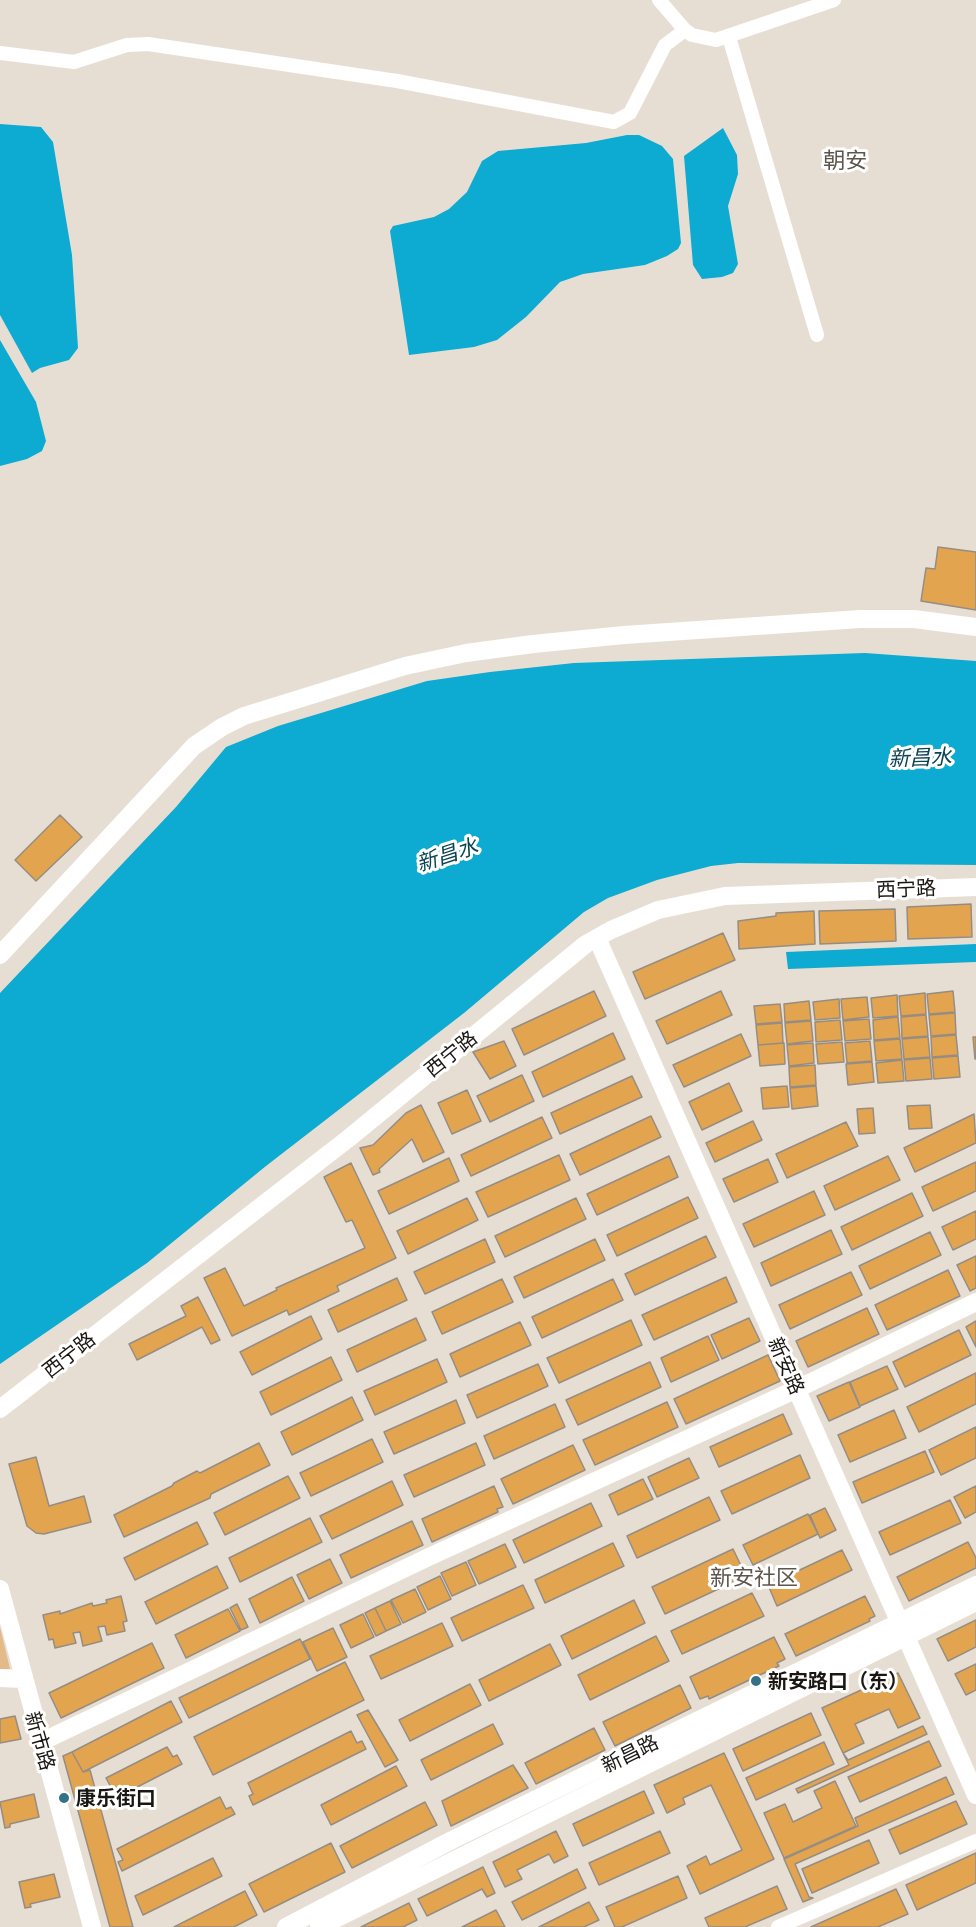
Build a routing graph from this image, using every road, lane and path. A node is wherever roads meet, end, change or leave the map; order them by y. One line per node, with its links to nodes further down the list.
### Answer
1 (659, 0): 3 (street)
2 (834, 0): 4 (street)
3 (685, 30): 4 (street); 5 (street)
4 (729, 37): 6 (street)
5 (0, 52)
6 (817, 334)
7 (976, 627): 10 (street)
8 (976, 887): 9 (street, 西宁路)
9 (597, 938): 12 (street, 新安路); 13 (street, 西宁路)
10 (0, 955)
11 (976, 1302): 12 (street)
12 (797, 1389): 17 (street, 新安路); 20 (street)
13 (0, 1409)
14 (976, 1585): 17 (street, 新昌路)
15 (0, 1588): 19 (street, 新市路)
16 (976, 1602): 17 (street, 新昌路)
17 (904, 1629): 21 (street, 新安路); 24 (street, 新昌路); 25 (street, 新昌路)
18 (0, 1678): 19 (street)
19 (23, 1679): 20 (street, 新市路)
20 (40, 1742): 23 (street, 新市路)
21 (976, 1795)
22 (976, 1841): 26 (street)
23 (92, 1927)
24 (286, 1927)
25 (319, 1927)
26 (778, 1927)

